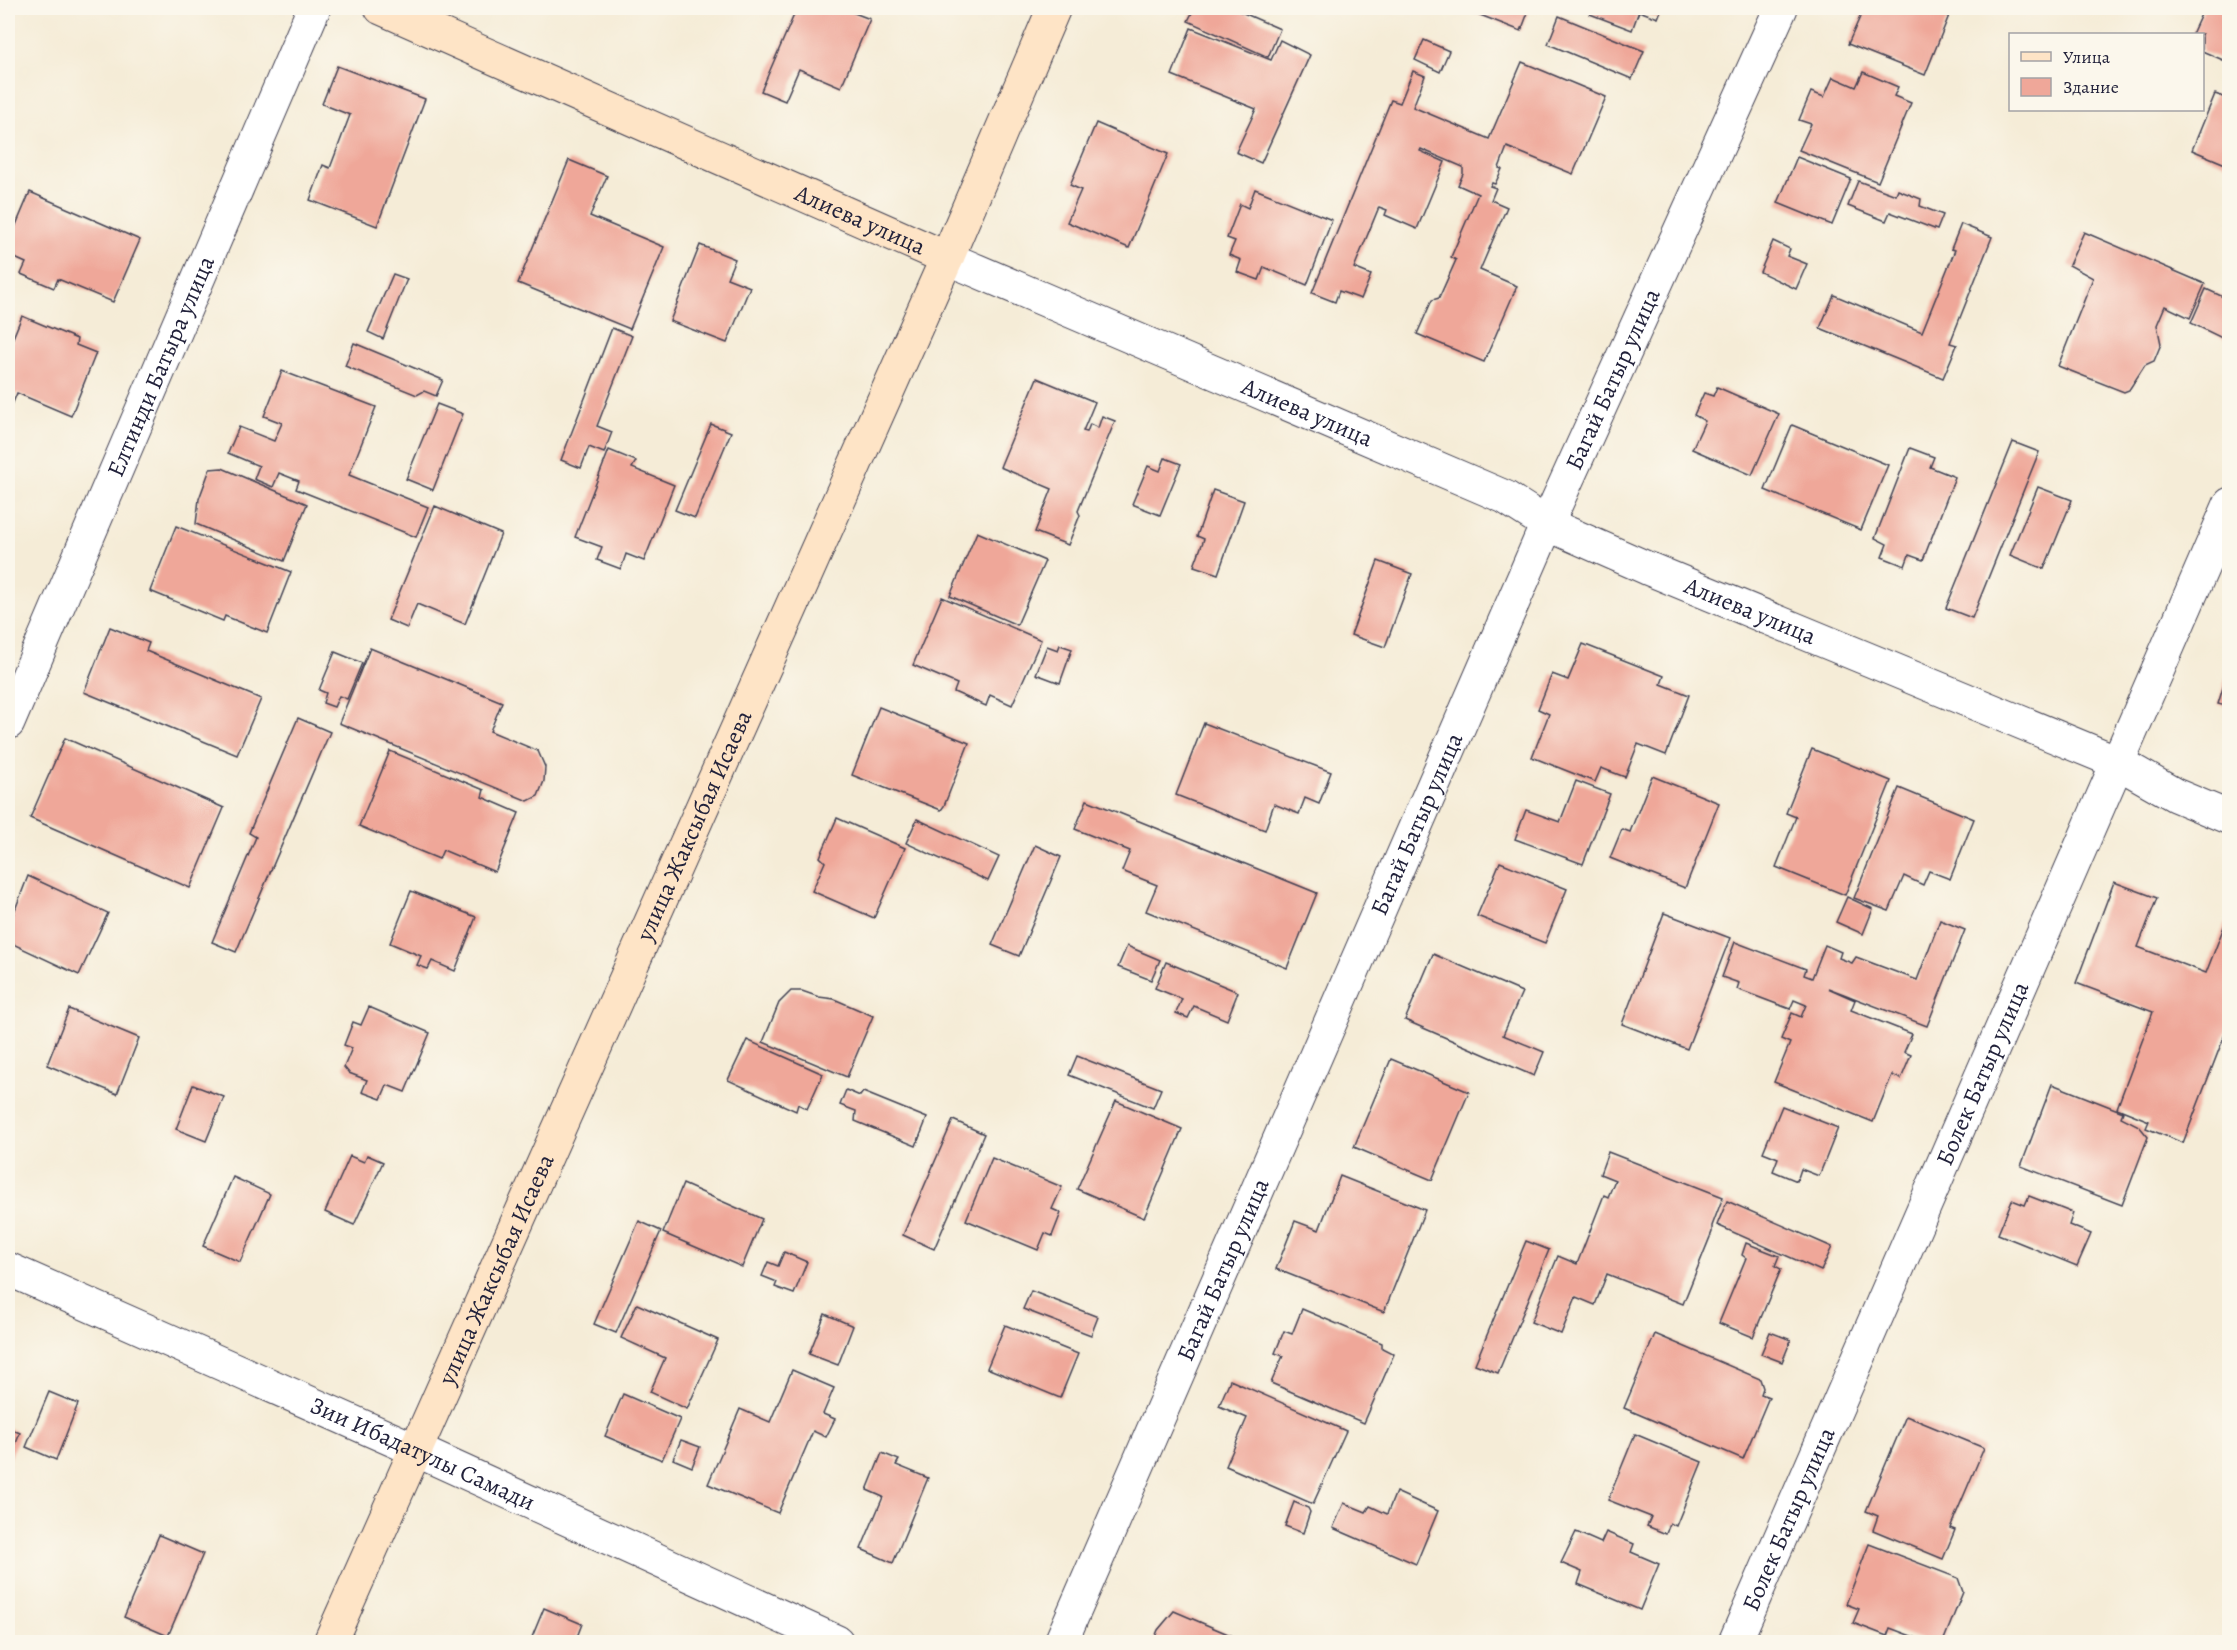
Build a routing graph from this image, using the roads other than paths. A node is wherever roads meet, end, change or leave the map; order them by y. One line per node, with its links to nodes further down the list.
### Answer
1 (314, 8): 8 (street, Елтинди Батыра улица)
2 (381, 8): 5 (street, Алиева улица)
3 (1054, 8): 5 (street, улица Жаксыбая Исаева)
4 (1781, 8): 7 (street, Багай Батыр улица)
5 (946, 258): 7 (street, Алиева улица); 12 (street, улица Жаксыбая Исаева)
6 (2229, 504): 9 (street, Болек Батыр улица)
7 (1547, 524): 9 (street, Алиева улица); 15 (street, Багай Батыр улица)
8 (8, 723)
9 (2117, 762): 10 (street, Алиева улица); 16 (street, Болек Батыр улица)
10 (2229, 818)
11 (8, 1269): 12 (street, Зии Ибадатулы Самади)
12 (416, 1450): 13 (street, улица Жаксыбая Исаева); 14 (street, Зии Ибадатулы Самади)
13 (330, 1642)
14 (837, 1642)
15 (1061, 1642)
16 (1735, 1642)

